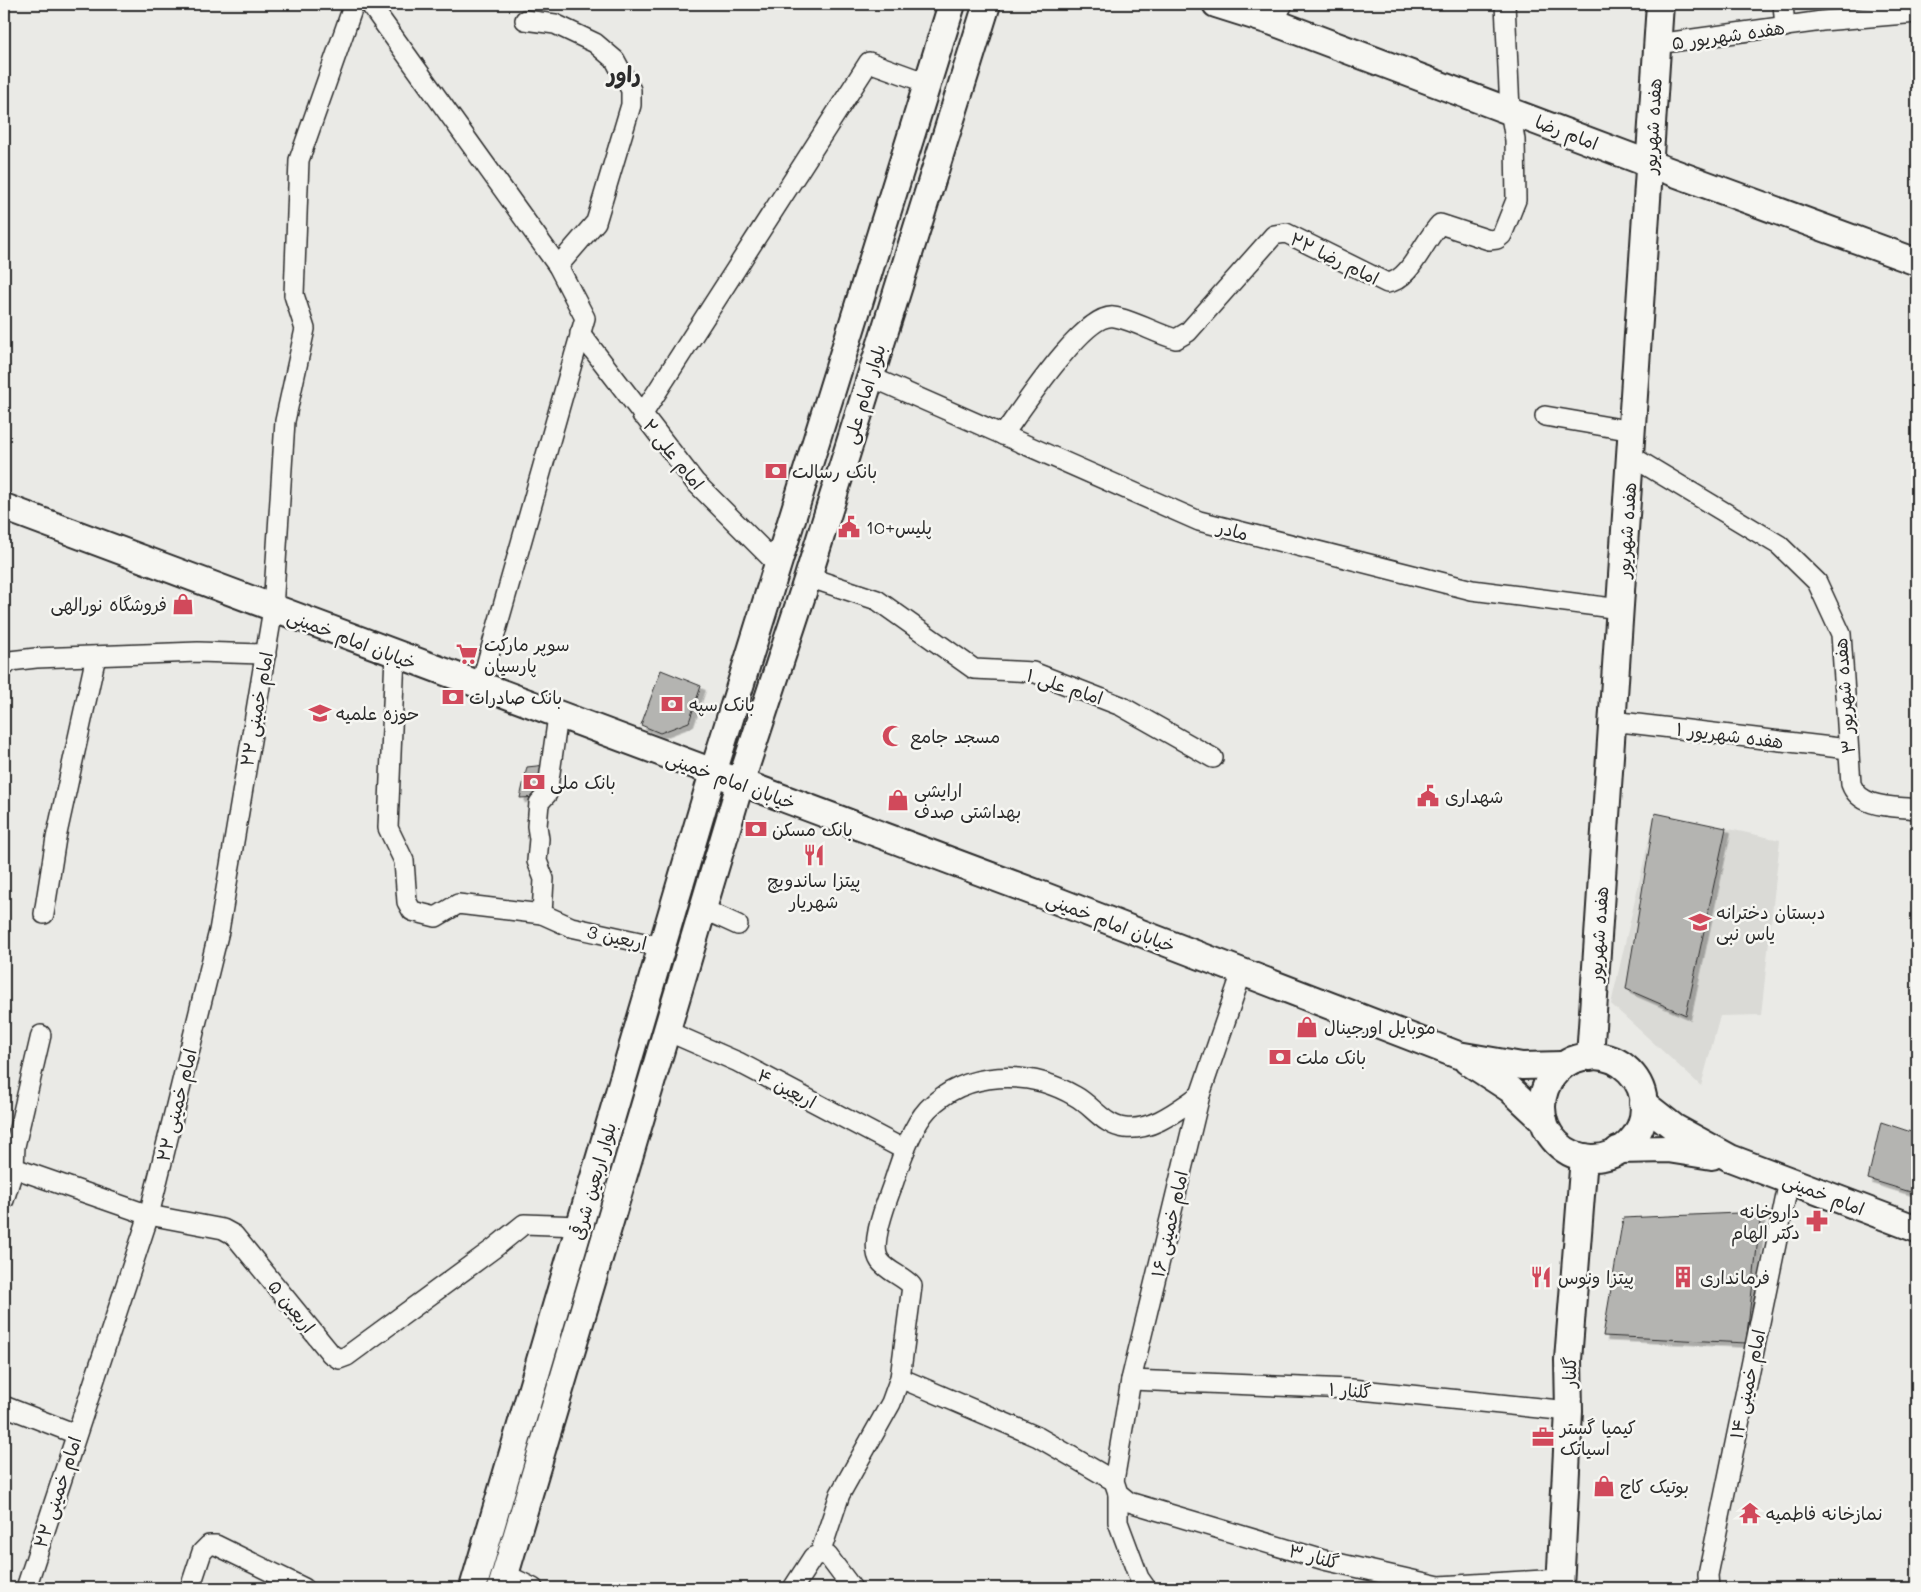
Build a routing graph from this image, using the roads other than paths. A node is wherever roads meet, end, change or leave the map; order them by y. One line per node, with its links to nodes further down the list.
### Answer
1 (354, 4): 28 (street, امام خمینی ۲۲)
2 (370, 4): 18 (street)
3 (952, 4): 14 (main road, بلوار امام علی)
4 (987, 4): 20 (main road, بلوار امام علی)
5 (1216, 4): 9 (main road, امام رضا)
6 (1505, 4): 15 (street)
7 (1660, 4): 13 (main road, هفده شهریور)
8 (1783, 4): 12 (street)
9 (1278, 13): 15 (main road, امام رضا)
10 (1917, 14): 12 (street, هفده شهریور ۵)
11 (525, 20): 18 (street)
12 (1785, 27): 13 (street, هفده شهریور ۵)
13 (1657, 44): 16 (main road, هفده شهریور)
14 (927, 83): 21 (street); 26 (main road, بلوار امام علی)
15 (1510, 110): 16 (main road, امام رضا); 23 (street, امام رضا ۲۲)
16 (1650, 164): 17 (main road, امام رضا); 24 (main road, هفده شهریور)
17 (1917, 262)
18 (558, 266): 19 (street)
19 (580, 334): 21 (street, امام علی ۲); 34 (street)
20 (869, 376): 23 (street, مادر); 27 (main road, بلوار امام علی)
21 (642, 415): 26 (street, امام علی ۲)
22 (1545, 416): 24 (street)
23 (1003, 435): 29 (street, مادر)
24 (1632, 444): 29 (main road, هفده شهریور); 37 (street, هفده شهریور ۳)
25 (4, 507): 28 (main road, خیابان امام خمینی)
26 (778, 565): 39 (main road, بلوار امام علی)
27 (808, 577): 38 (street, امام علی ۱); 40 (main road, بلوار امام علی)
28 (273, 609): 30 (street, امام خمینی ۲۲); 31 (main road, خیابان امام خمینی)
29 (1620, 609): 36 (main road, هفده شهریور)
30 (266, 654): 32 (street); 63 (street, امام خمینی ۲۲)
31 (395, 655): 34 (main road, خیابان امام خمینی); 44 (street, اربعین 3)
32 (96, 656): 33 (street); 43 (street)
33 (4, 667)
34 (480, 687): 35 (main road, خیابان امام خمینی)
35 (558, 716): 39 (main road, خیابان امام خمینی); 44 (street)
36 (1612, 721): 37 (street, هفده شهریور ۱); 51 (main road, هفده شهریور)
37 (1848, 748): 41 (street, هفده شهریور ۳)
38 (1213, 758)
39 (713, 774): 40 (main road, خیابان امام خمینی); 46 (main road, بلوار اربعین شرقی)
40 (740, 784): 42 (main road, بلوار اربعین شرقی); 47 (main road, خیابان امام خمینی)
41 (1917, 809)
42 (703, 909): 45 (street); 48 (main road, بلوار اربعین شرقی)
43 (44, 914)
44 (542, 914): 46 (street, اربعین 3)
45 (738, 925)
46 (662, 947): 64 (main road, بلوار اربعین شرقی)
47 (1242, 972): 50 (main road, خیابان امام خمینی); 53 (street, امام خمینی ۱۶)
48 (667, 1031): 56 (street, اربعین ۴); 73 (main road, بلوار اربعین شرقی)
49 (41, 1035): 60 (street)
50 (1458, 1055): 52 (main road); 55 (main road)
51 (1590, 1057): 52 (main road); 54 (main road)
52 (1563, 1065): 55 (main road)
53 (1200, 1095): 56 (street); 67 (street, امام خمینی ۱۶)
54 (1643, 1103): 57 (main road); 59 (main road)
55 (1544, 1121): 58 (main road)
56 (905, 1150): 66 (street)
57 (1618, 1150): 58 (main road); 59 (main road)
58 (1584, 1157): 69 (main road, گلنار)
59 (1730, 1158): 61 (main road, امام خمینی)
60 (14, 1168): 62 (street); 63 (street, اربعین ۵)
61 (1789, 1180): 65 (main road, امام خمینی); 83 (street, امام خمینی ۱۴)
62 (4, 1200)
63 (149, 1216): 64 (street, اربعین ۵); 70 (street, امام خمینی ۲۲)
64 (580, 1226): 78 (main road, بلوار اربعین شرقی)
65 (1917, 1230)
66 (900, 1378): 71 (street, گلنار ۳); 72 (street)
67 (1132, 1380): 69 (street, گلنار ۱); 71 (street, امام خمینی ۱۶)
68 (4, 1406): 70 (street)
69 (1569, 1411): 74 (main road, گلنار)
70 (76, 1434): 75 (street, امام خمینی ۲۲)
71 (1116, 1487): 74 (street, گلنار ۳); 82 (street, امام خمینی ۱۶)
72 (820, 1554): 80 (street); 81 (street)
73 (503, 1581): 79 (street)
74 (1560, 1584)
75 (26, 1588)
76 (190, 1588): 77 (street)
77 (304, 1588)
78 (473, 1588)
79 (533, 1588)
80 (793, 1588)
81 (852, 1588)
82 (1146, 1588)
83 (1709, 1588)

